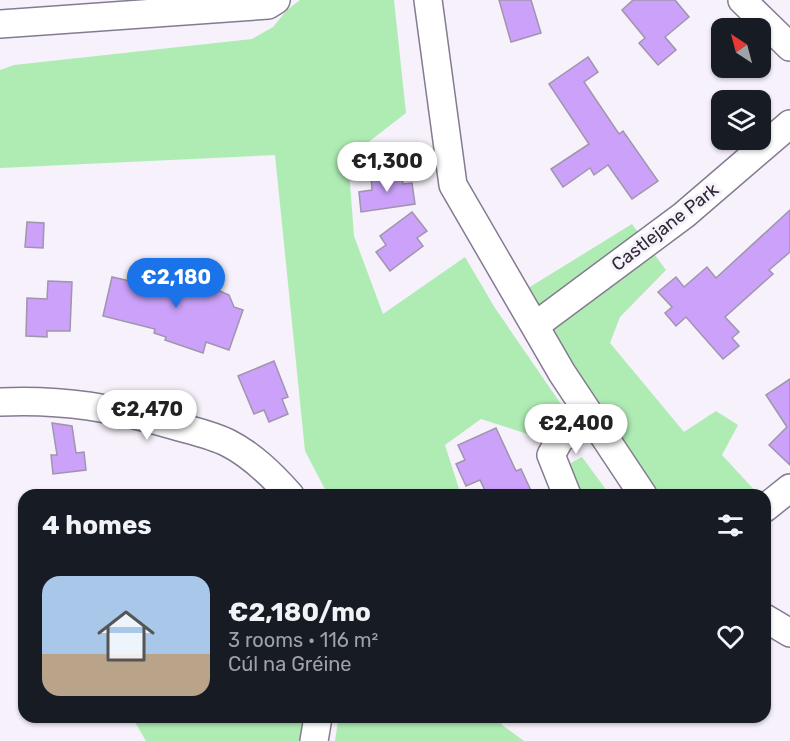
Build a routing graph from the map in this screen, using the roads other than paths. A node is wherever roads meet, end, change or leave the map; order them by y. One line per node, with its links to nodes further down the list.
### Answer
1 (276, 0): 4 (street)
2 (428, 0): 7 (street)
3 (742, 0): 5 (street)
4 (0, 24)
5 (790, 47)
6 (790, 124): 7 (street, Castlejane Park)
7 (536, 326): 9 (street)
8 (0, 402): 11 (street)
9 (591, 418): 12 (street); 13 (street)
10 (790, 488): 14 (street)
11 (285, 489)
12 (565, 489)
13 (639, 489)
14 (771, 503)
15 (771, 622): 16 (street)
16 (790, 633)
17 (317, 723): 18 (street)
18 (314, 741)

